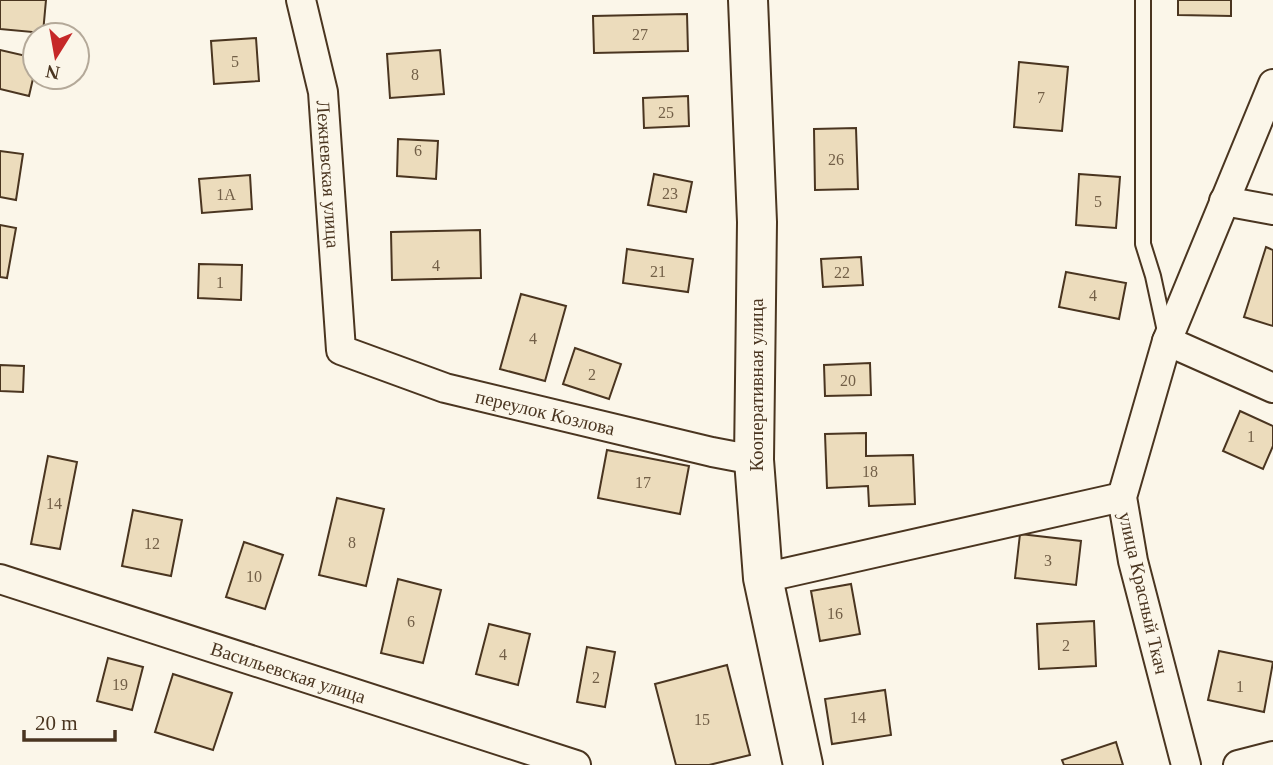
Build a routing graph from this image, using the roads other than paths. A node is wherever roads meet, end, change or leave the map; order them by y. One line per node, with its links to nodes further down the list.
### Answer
1 (301, 0): 8 (street, Лежневская улица)
2 (748, 0): 10 (street, Кооперативная улица)
3 (1143, 0): 7 (lane, улица Красный Ткач)
4 (1273, 84): 5 (street, улица Красный Ткач)
5 (1224, 201): 6 (street); 7 (street, улица Красный Ткач)
6 (1273, 210)
7 (1167, 341): 9 (street); 11 (street, улица Красный Ткач)
8 (341, 350): 10 (street, переулок Козлова)
9 (1273, 388)
10 (754, 460): 12 (street, Кооперативная улица)
11 (1122, 497): 12 (street); 17 (street, улица Красный Ткач)
12 (763, 578): 16 (street, Кооперативная улица)
13 (0, 579): 15 (street, Васильевская улица)
14 (1273, 756): 18 (street)
15 (576, 765)
16 (803, 765)
17 (1186, 765)
18 (1237, 765)

